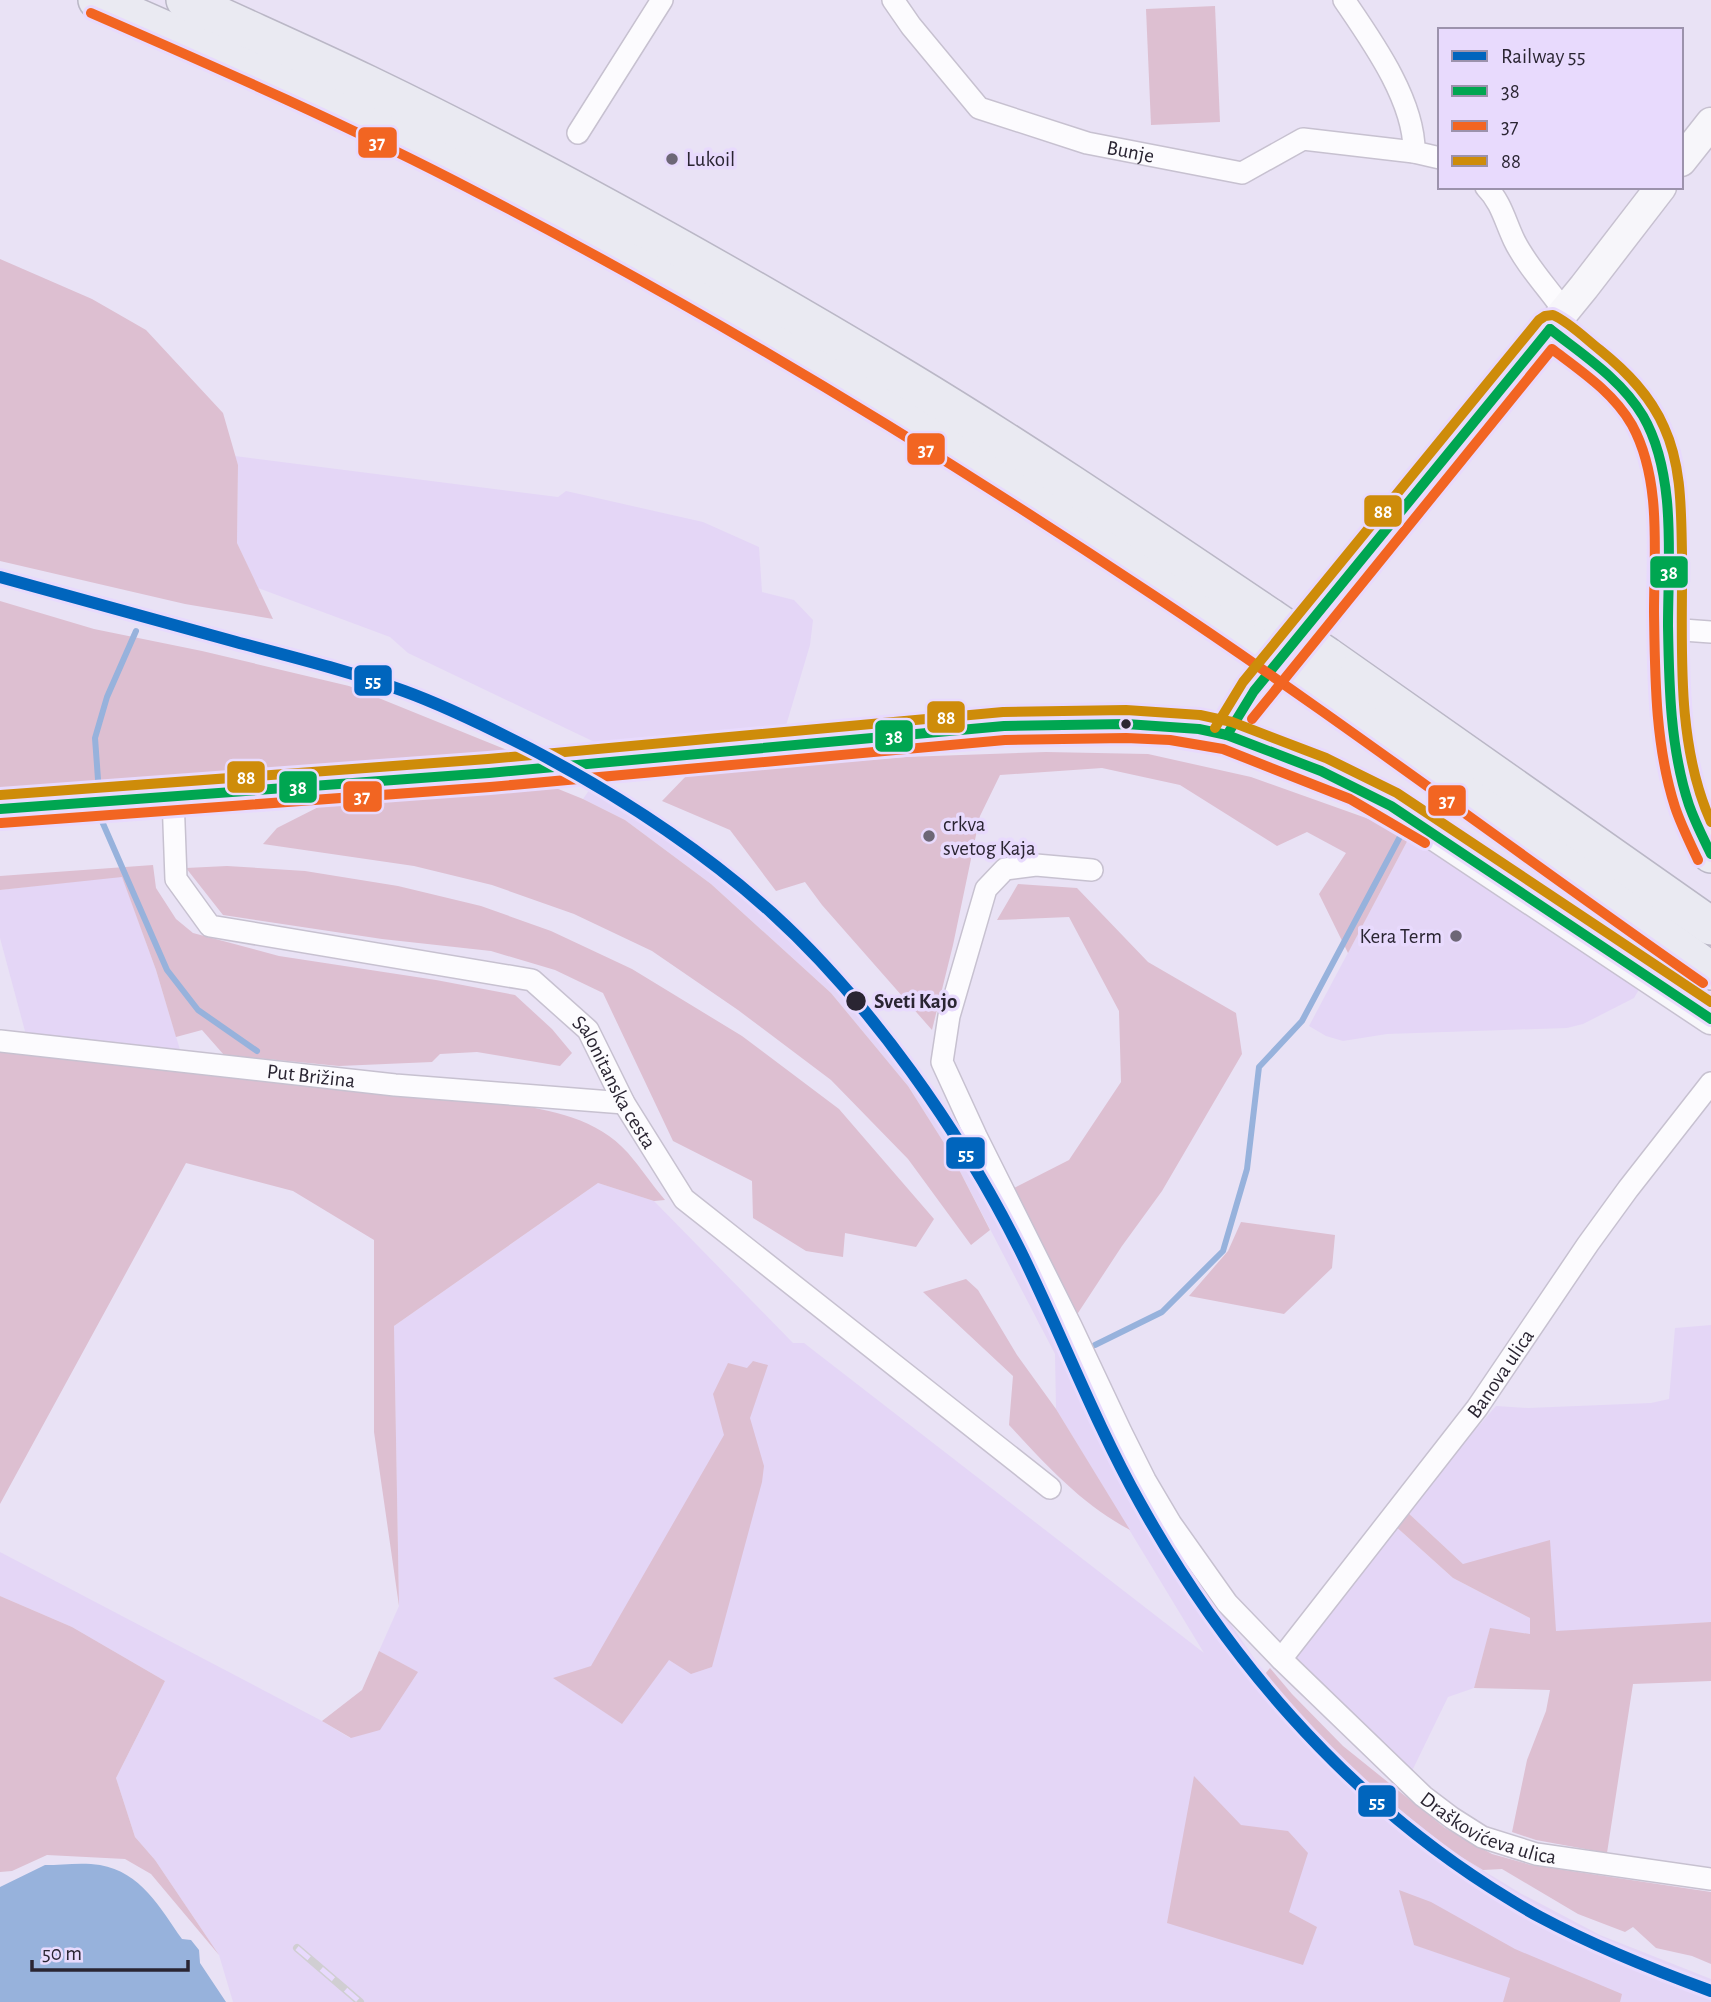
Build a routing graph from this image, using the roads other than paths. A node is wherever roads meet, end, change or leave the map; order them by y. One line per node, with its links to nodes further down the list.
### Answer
1 (97, 0): 15 (highway)
2 (185, 0): 15 (highway)
3 (662, 0): 7 (street)
4 (893, 0): 8 (street, Bunje)
5 (1344, 0): 8 (street)
6 (1711, 123): 10 (main road)
7 (578, 133)
8 (1414, 152): 9 (street, Bunje)
9 (1438, 158)
10 (1683, 158)
11 (1488, 189): 13 (street)
12 (1659, 189): 13 (main road)
13 (1557, 320): 14 (street); 18 (main road)
14 (1669, 629): 16 (street); 21 (highway)
15 (1261, 631): 17 (highway, bridge)
16 (1711, 632)
17 (1316, 668): 23 (highway); 24 (highway)
18 (1227, 735): 19 (main road); 25 (main road)
19 (173, 797): 20 (main road); 28 (street, Salonitanska cesta)
20 (0, 810)
21 (1711, 854)
22 (1092, 870): 30 (street, Draškovićeva ulica)
23 (1711, 926)
24 (1711, 971)
25 (1711, 1019)
26 (0, 1041): 28 (street, Put Brižina)
27 (1711, 1083): 30 (street, Banova ulica)
28 (624, 1103): 29 (street, Salonitanska cesta)
29 (1049, 1488)
30 (1281, 1659): 31 (street, Draškovićeva ulica)
31 (1711, 1879)

